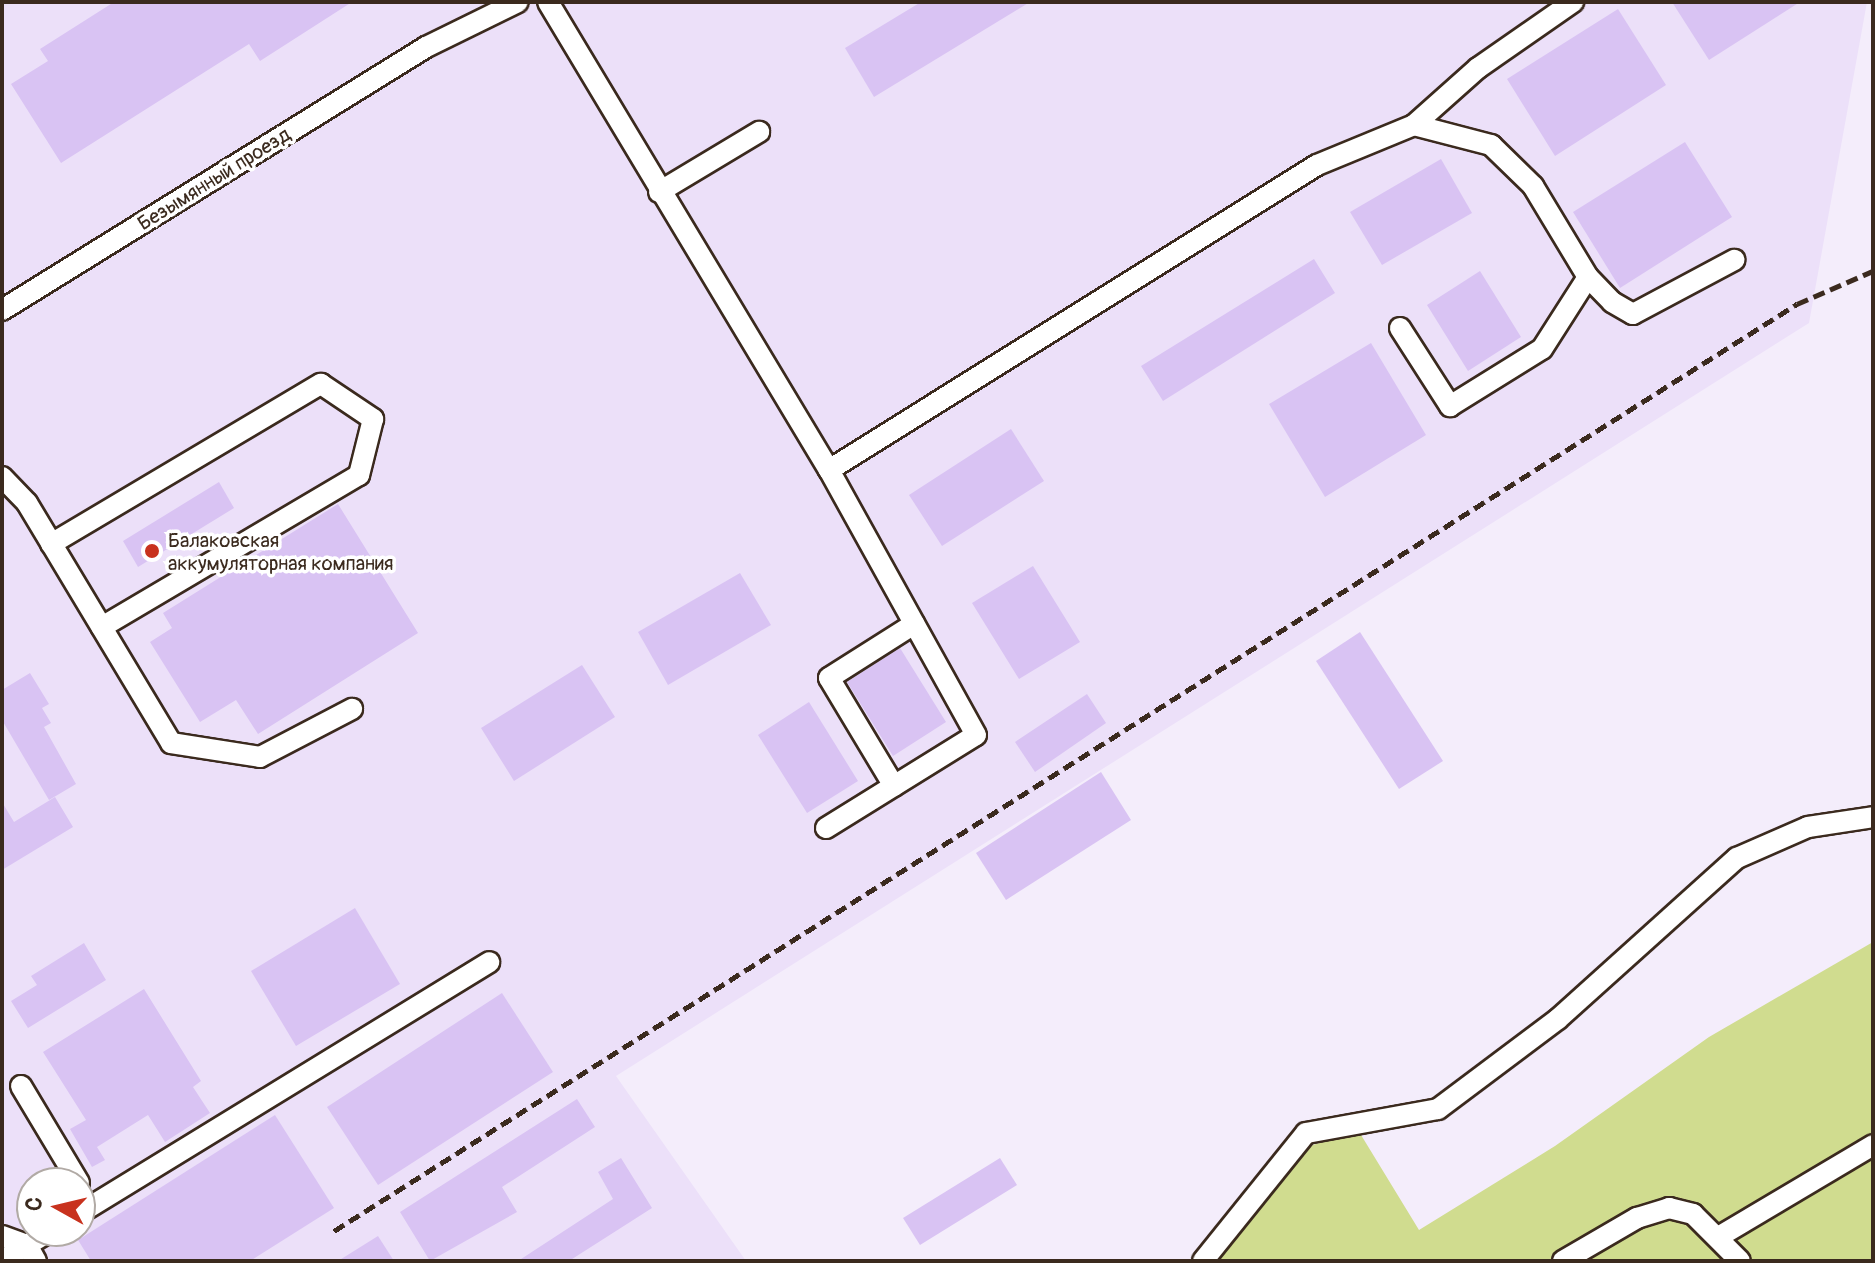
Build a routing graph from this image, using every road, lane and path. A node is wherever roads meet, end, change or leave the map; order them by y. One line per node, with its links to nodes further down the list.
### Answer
1 (518, 2): 9 (street, Безымянный проезд)
2 (548, 2): 6 (street)
3 (1573, 2): 4 (street)
4 (1414, 125): 8 (street); 11 (street)
5 (759, 132): 6 (street)
6 (659, 192): 11 (street)
7 (1734, 260): 8 (street)
8 (1588, 277): 10 (street)
9 (2, 310)
10 (1400, 328)
11 (829, 470): 14 (street)
12 (2, 477): 13 (street)
13 (51, 544): 15 (street); 15 (street)
14 (914, 624): 17 (street); 17 (street)
15 (102, 627): 16 (street)
16 (352, 709)
17 (894, 786): 19 (street)
18 (1873, 817): 29 (street)
19 (826, 828)
20 (489, 962): 24 (street)
21 (21, 1086): 23 (street)
22 (1873, 1145): 26 (street)
23 (70, 1167)
24 (96, 1203)
25 (2, 1236): 27 (street)
26 (1720, 1236): 30 (street); 31 (street)
27 (32, 1253): 28 (street)
28 (2, 1261)
29 (1203, 1261)
30 (1563, 1261)
31 (1740, 1261)

